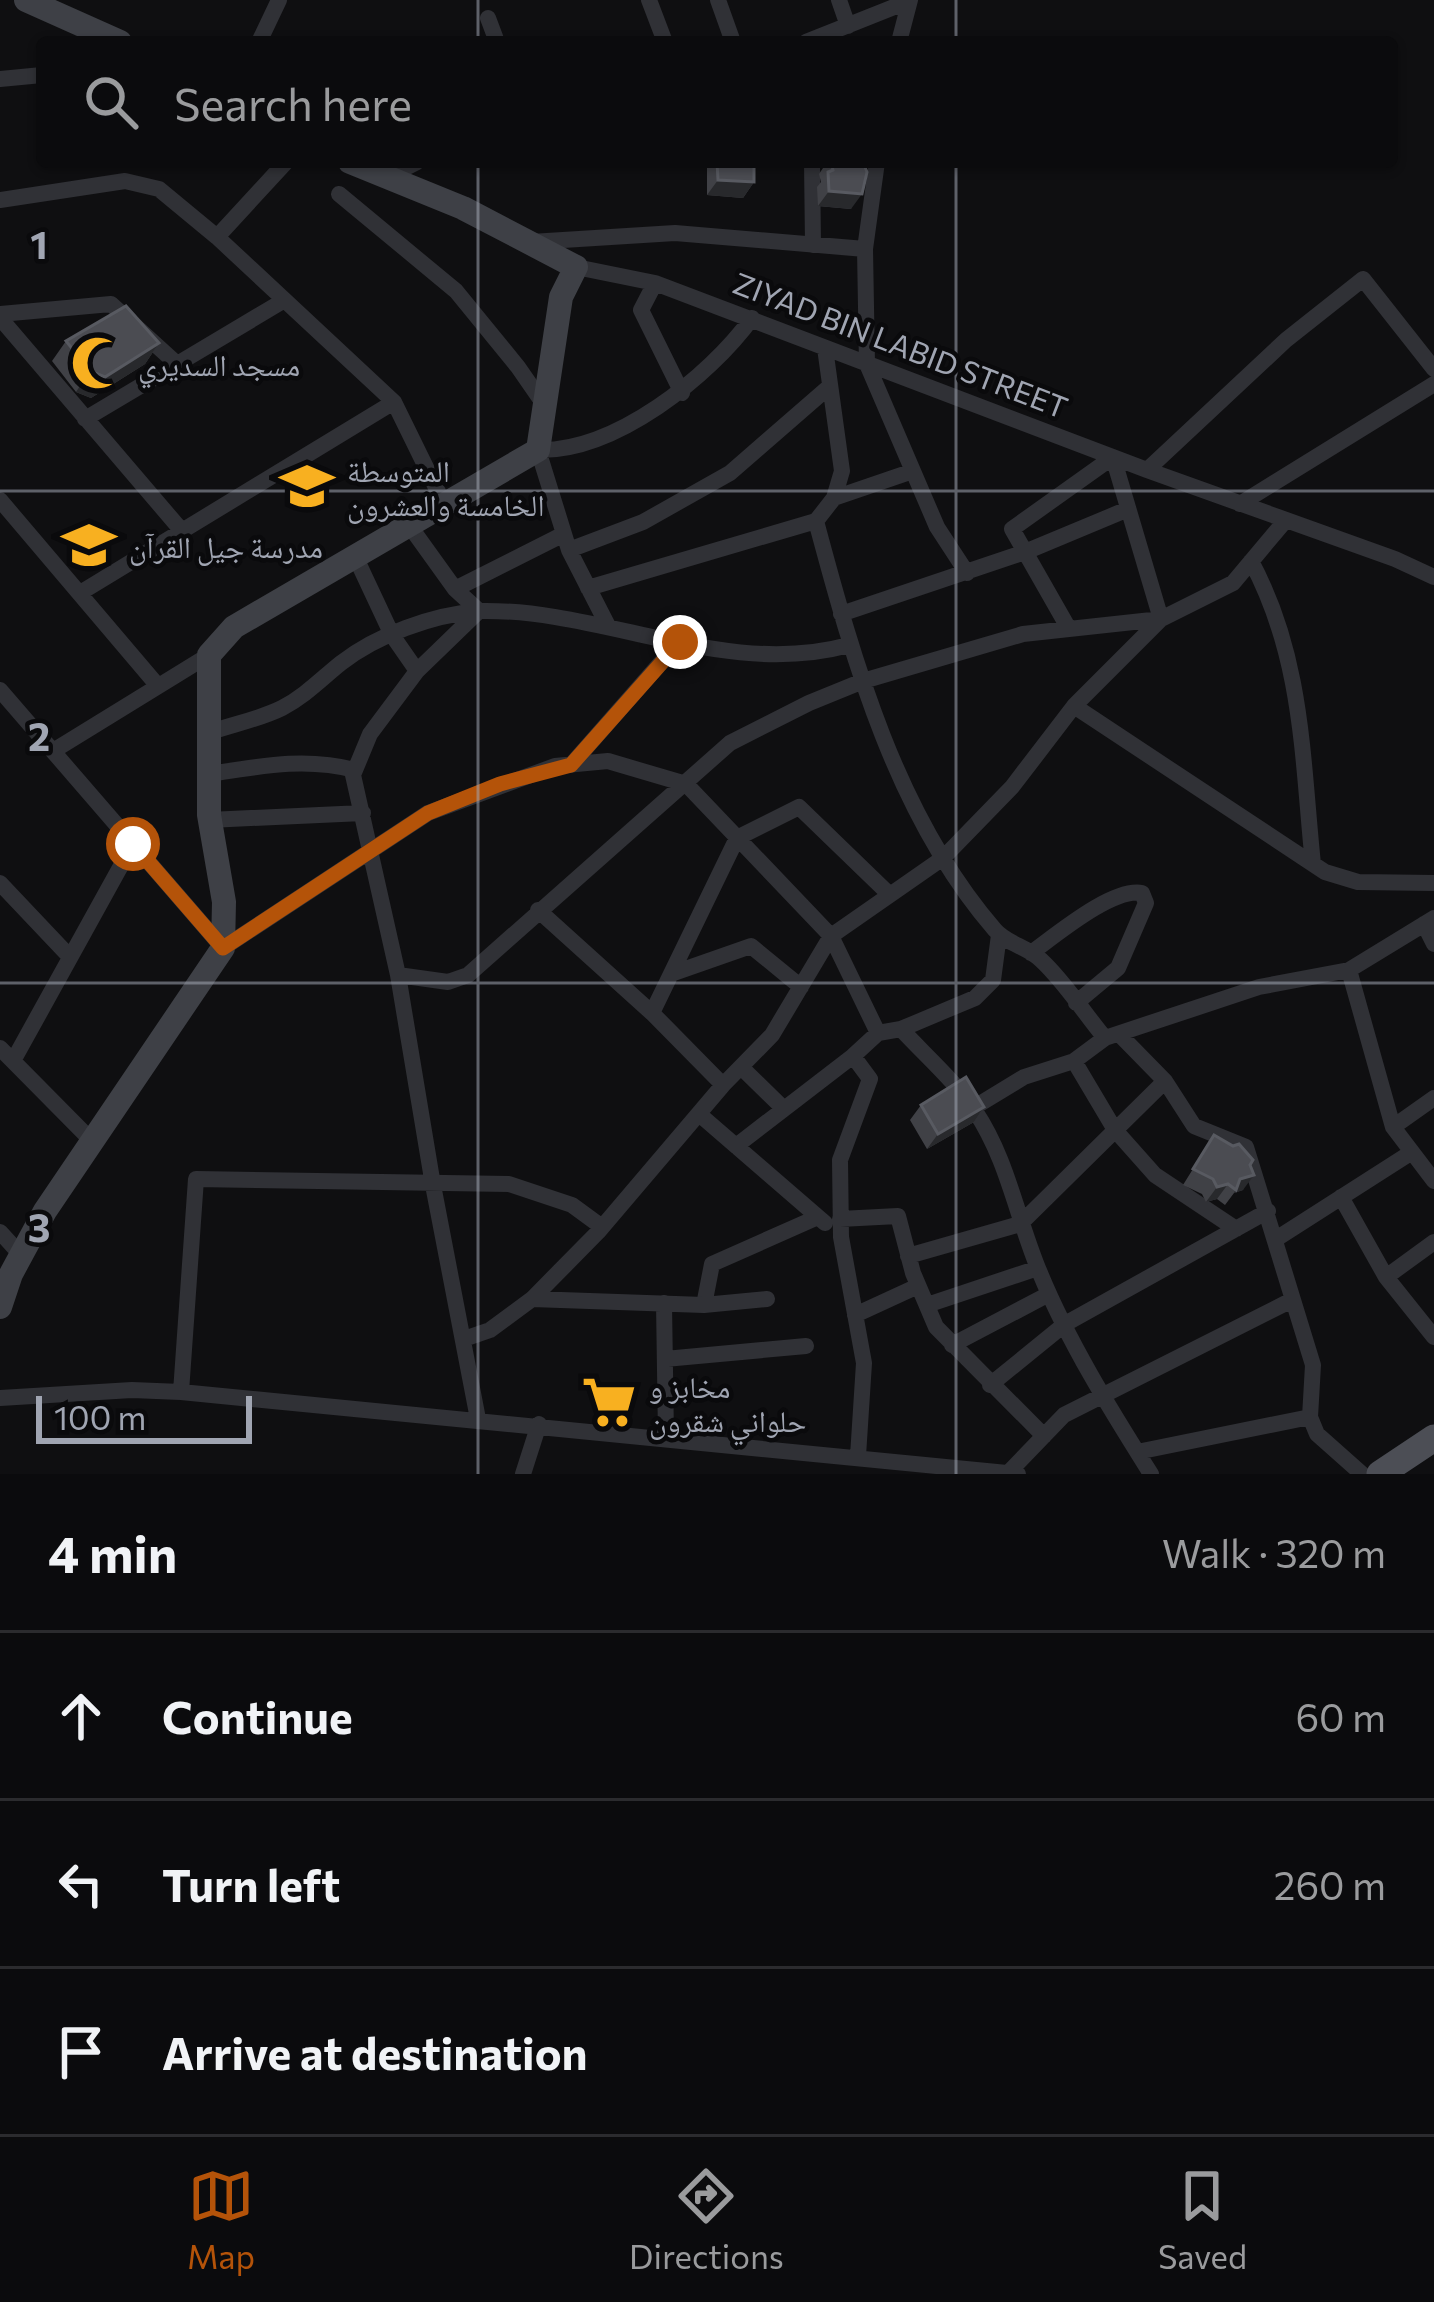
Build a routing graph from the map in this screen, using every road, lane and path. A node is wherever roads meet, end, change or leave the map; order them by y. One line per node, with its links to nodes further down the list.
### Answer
1 (26, 0): 9 (street)
2 (279, 0): 10 (street)
3 (650, 0): 12 (street)
4 (718, 0): 13 (street)
5 (839, 0): 8 (street)
6 (909, 1): 8 (street); 15 (street)
7 (488, 18): 11 (street)
8 (848, 26): 14 (street)
9 (107, 36)
10 (262, 36)
11 (495, 36)
12 (663, 36)
13 (731, 36)
14 (822, 36)
15 (900, 36)
16 (36, 76): 17 (street)
17 (0, 79)
18 (280, 168): 26 (street)
19 (368, 168): 23 (street, ZIYAD BIN LABID STREET)
20 (406, 168): 23 (street)
21 (812, 168): 28 (street)
22 (876, 168): 29 (street)
23 (391, 176): 27 (street, ZIYAD BIN LABID STREET)
24 (339, 194): 43 (street)
25 (0, 200): 26 (street)
26 (217, 237): 32 (street)
27 (527, 242): 28 (street); 30 (street, ZIYAD BIN LABID STREET)
28 (813, 244): 29 (street)
29 (865, 249): 37 (street)
30 (576, 267): 31 (street, ZIYAD BIN LABID STREET); 43 (street)
31 (655, 283): 34 (street, ZIYAD BIN LABID STREET); 41 (street)
32 (283, 301): 36 (street); 42 (street)
33 (0, 316): 36 (street); 44 (street)
34 (752, 318): 35 (street, ZIYAD BIN LABID STREET); 41 (street)
35 (825, 348): 37 (street, ZIYAD BIN LABID STREET); 39 (street)
36 (177, 364): 44 (street)
37 (867, 364): 46 (street, ZIYAD BIN LABID STREET); 48 (street)
38 (1434, 369): 47 (street)
39 (830, 386): 49 (street); 58 (street)
40 (1431, 391): 51 (street)
41 (682, 393): 45 (street)
42 (394, 402): 52 (street); 57 (street)
43 (544, 406): 45 (street)
44 (85, 419): 57 (street)
45 (538, 450): 52 (street); 58 (street)
46 (1113, 457): 47 (street, ZIYAD BIN LABID STREET); 53 (street); 59 (street)
47 (1147, 470): 51 (street, ZIYAD BIN LABID STREET)
48 (913, 471): 49 (street); 62 (street)
49 (834, 498): 55 (street)
50 (0, 500): 66 (street)
51 (1240, 504): 54 (street, ZIYAD BIN LABID STREET)
52 (444, 505): 56 (street)
53 (1128, 509): 59 (street); 69 (street)
54 (1285, 520): 61 (street); 63 (street, ZIYAD BIN LABID STREET)
55 (816, 521): 64 (street); 68 (street)
56 (409, 525): 60 (street); 65 (street)
57 (182, 531): 66 (street)
58 (566, 542): 64 (street); 65 (street)
59 (1025, 552): 62 (street); 71 (street)
60 (355, 556): 72 (street); 75 (street)
61 (1251, 561): 69 (street); 93 (street)
62 (967, 573): 68 (street)
63 (1434, 577)
64 (588, 588): 70 (street)
65 (455, 589): 67 (street)
66 (80, 593): 78 (street)
67 (479, 611): 70 (street); 72 (street); 76 (street)
68 (841, 614): 74 (street)
69 (1161, 619): 71 (street); 80 (street)
70 (608, 626): 73 (street)
71 (1069, 629): 77 (street)
72 (392, 635): 76 (street); 81 (street)
73 (680, 642): 74 (street); 83 (street)
74 (849, 645): 77 (street)
75 (209, 655): 78 (street); 81 (street)
76 (417, 671): 84 (street)
77 (863, 681): 86 (street); 92 (street)
78 (158, 686): 82 (street)
79 (0, 690): 82 (street)
80 (1074, 706): 92 (street); 93 (street)
81 (212, 732): 85 (street)
82 (52, 751): 90 (street)
83 (571, 765): 86 (street); 91 (street)
84 (355, 770): 85 (street); 87 (street)
85 (210, 774): 88 (street)
86 (686, 784): 89 (street); 97 (street)
87 (363, 813): 88 (street); 91 (street)
88 (209, 820): 102 (street)
89 (737, 838): 96 (street); 100 (street); 106 (street)
90 (133, 844): 102 (street); 104 (street)
91 (372, 850): 102 (street); 107 (street)
92 (943, 858): 96 (street); 99 (street)
93 (1313, 864): 95 (street)
94 (0, 883): 104 (street)
95 (1434, 883)
96 (890, 895): 100 (street)
97 (538, 910): 107 (street); 110 (street)
98 (1429, 921): 101 (street); 105 (street)
99 (999, 934): 103 (street); 111 (street)
100 (831, 936): 108 (street); 112 (street)
101 (1434, 944)
102 (223, 948): 126 (street)
103 (1031, 952): 109 (street); 109 (street)
104 (70, 957): 114 (street)
105 (1349, 970): 113 (street); 124 (street)
106 (671, 974): 108 (street); 110 (street)
107 (398, 975): 129 (street)
108 (801, 987): 117 (street)
109 (1076, 1003): 113 (street)
110 (652, 1013): 119 (street)
111 (901, 1029): 112 (street); 121 (street)
112 (878, 1033): 115 (street)
113 (1112, 1036): 116 (street); 118 (street)
114 (6, 1054): 126 (street)
115 (853, 1056): 122 (street); 136 (street)
116 (1074, 1060): 121 (street); 125 (street)
117 (741, 1067): 119 (street); 122 (street)
118 (1165, 1081): 125 (street); 132 (street)
119 (723, 1085): 123 (street)
120 (1434, 1098): 124 (street)
121 (973, 1108): 134 (street)
122 (784, 1109): 127 (street)
123 (699, 1114): 127 (street); 135 (street)
124 (1393, 1126): 128 (street)
125 (1115, 1130): 134 (street); 137 (street)
126 (92, 1141): 141 (street)
127 (736, 1146): 133 (street)
128 (1412, 1152): 130 (street); 131 (street)
129 (432, 1180): 135 (street); 157 (street); 162 (street)
130 (1434, 1181)
131 (1341, 1197): 139 (street); 144 (street)
132 (1268, 1211): 137 (street); 139 (street)
133 (818, 1217): 136 (street); 151 (street)
134 (1020, 1224): 142 (street); 143 (street)
135 (602, 1227): 148 (street)
136 (841, 1228): 142 (street); 154 (street)
137 (1237, 1229): 155 (street)
138 (0, 1232): 141 (street)
139 (1276, 1239): 149 (street)
140 (1434, 1242): 144 (street)
141 (21, 1255): 153 (street)
142 (908, 1256): 145 (street)
143 (1038, 1268): 146 (street); 152 (street)
144 (1386, 1277): 156 (street)
145 (918, 1286): 152 (street); 154 (street)
146 (1049, 1294): 155 (street); 159 (street)
147 (767, 1299): 151 (street)
148 (532, 1300): 150 (street); 157 (street)
149 (1292, 1300): 163 (street); 165 (street)
150 (664, 1303): 151 (street); 160 (street)
151 (704, 1304)
152 (927, 1305): 159 (street)
153 (0, 1306)
154 (855, 1315): 172 (street)
155 (1065, 1324): 161 (street); 163 (street)
156 (1434, 1336)
157 (464, 1340): 166 (street)
158 (806, 1346): 160 (street)
159 (952, 1346): 161 (street)
160 (665, 1359): 169 (street)
161 (991, 1385): 168 (street)
162 (181, 1392): 164 (street); 166 (street)
163 (1102, 1396): 168 (street); 171 (street)
164 (0, 1398)
165 (1310, 1417): 171 (street); 176 (street)
166 (478, 1419): 167 (street)
167 (539, 1424): 169 (street); 174 (street)
168 (1044, 1436): 173 (street)
169 (666, 1437): 172 (street)
170 (1434, 1438): 177 (main road)
171 (1137, 1452): 175 (street)
172 (858, 1456): 173 (street)
173 (1014, 1473)
174 (523, 1474)
175 (1151, 1474)
176 (1362, 1474)
177 (1380, 1474)

